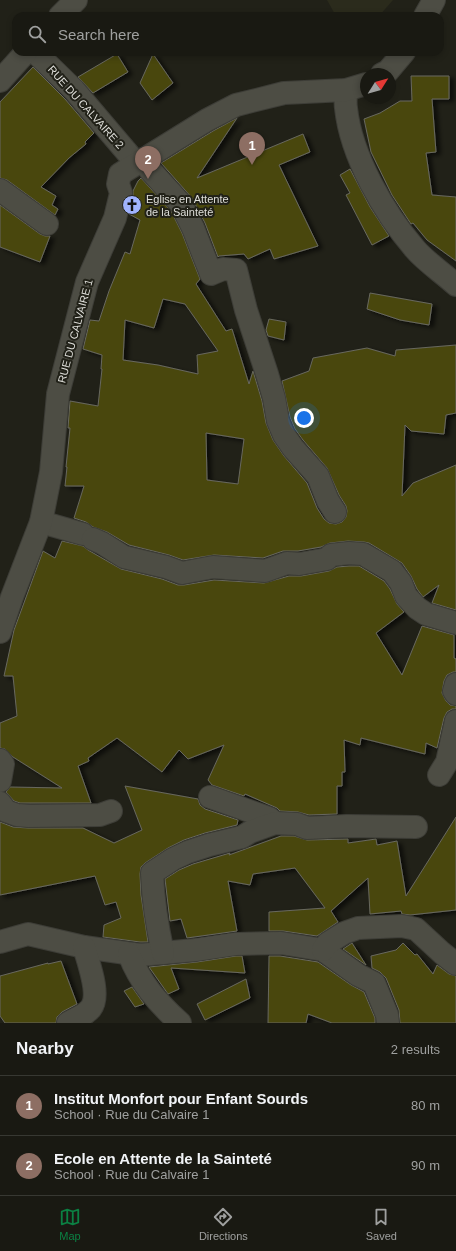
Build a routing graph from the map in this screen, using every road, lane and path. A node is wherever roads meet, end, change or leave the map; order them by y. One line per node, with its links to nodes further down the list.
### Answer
1 (76, 0): 3 (street)
2 (434, 0): 4 (street)
3 (64, 12)
4 (427, 12)
5 (22, 56): 9 (street)
6 (39, 56): 11 (street, RUE DU CALVAIRE 2)
7 (401, 56): 8 (street)
8 (391, 68)
9 (0, 81)
10 (356, 87): 11 (street, RUE DU CALVAIRE 1); 14 (street)
11 (139, 161): 15 (street, RUE DU CALVAIRE 2); 16 (street, RUE DU CALVAIRE 1)
12 (0, 190): 13 (street)
13 (47, 224)
14 (456, 285)
15 (335, 512)
16 (42, 522): 17 (street); 18 (street, RUE DU CALVAIRE 1)
17 (456, 623)
18 (0, 632)
19 (456, 684): 20 (street)
20 (456, 694)
21 (456, 721): 23 (street)
22 (0, 760): 24 (street)
23 (439, 775)
24 (0, 781)
25 (210, 797): 28 (street)
26 (0, 803): 27 (street)
27 (111, 810)
28 (275, 823): 29 (street); 33 (street)
29 (416, 827)
30 (0, 942): 31 (street)
31 (84, 947): 34 (street); 36 (street)
32 (323, 950): 33 (street); 35 (street); 38 (street)
33 (163, 953): 34 (street)
34 (129, 954): 37 (street)
35 (456, 964)
36 (68, 1023)
37 (180, 1023)
38 (388, 1023)

